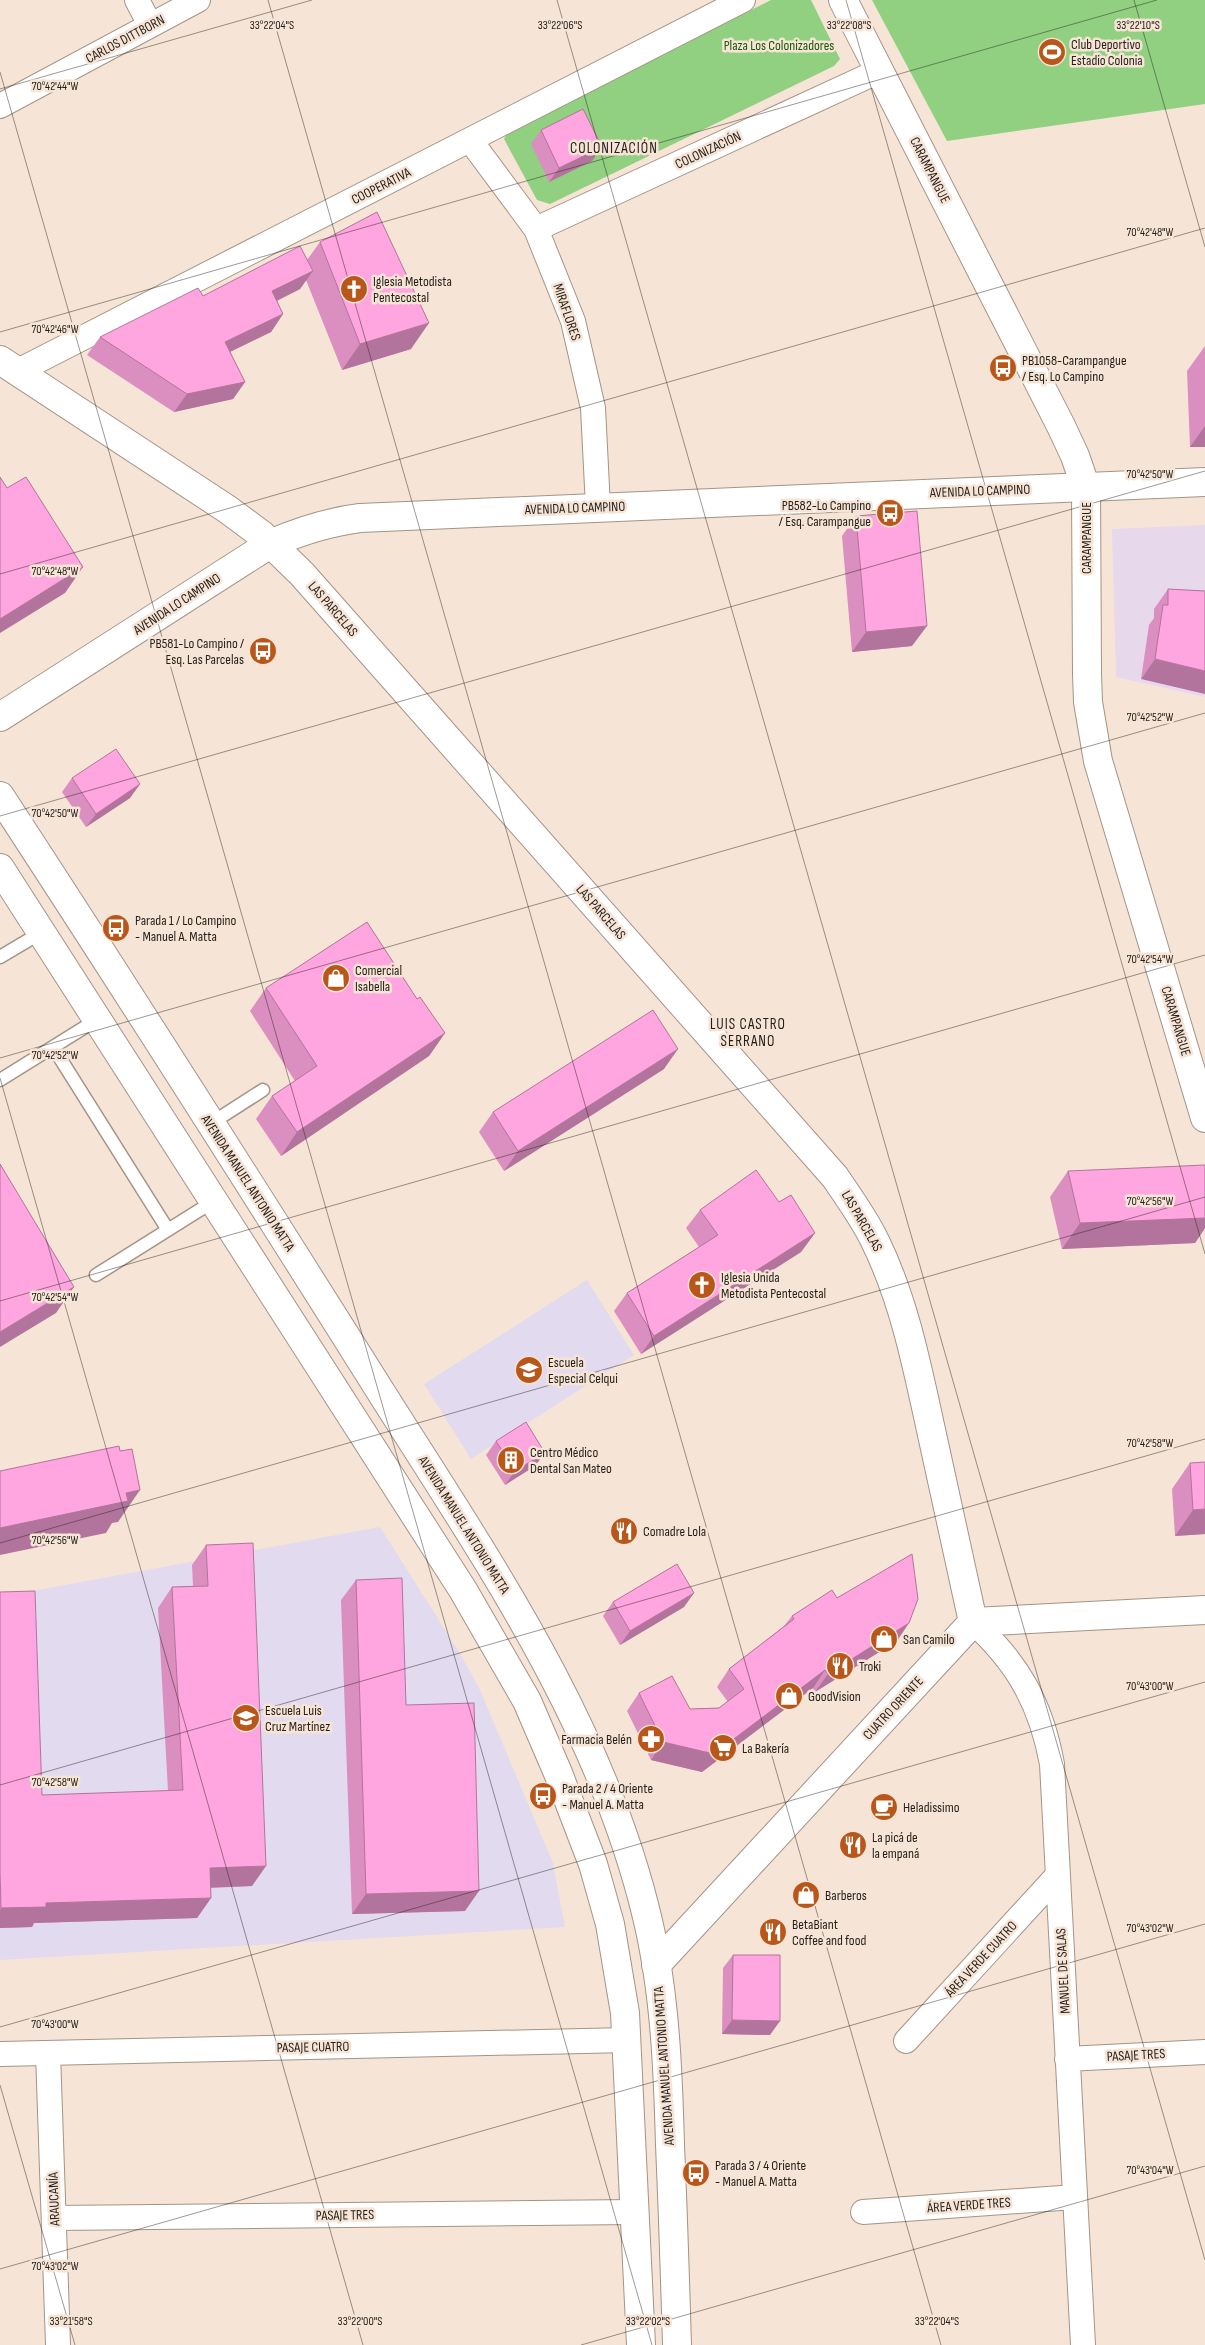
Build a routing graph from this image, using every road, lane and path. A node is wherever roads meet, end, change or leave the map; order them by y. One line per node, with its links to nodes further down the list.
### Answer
1 (137, 0): 5 (street)
2 (198, 0): 5 (street, CARLOS DITTBORN)
3 (743, 0): 8 (street, COOPERATIVA)
4 (843, 0): 6 (main road, CARAMPANGUE)
5 (150, 25): 7 (street, CARLOS DITTBORN)
6 (879, 71): 9 (street, COLONIZACIÓN); 12 (main road, CARAMPANGUE)
7 (0, 106)
8 (470, 140): 9 (street, MIRAFLORES); 10 (street, COOPERATIVA)
9 (536, 230): 13 (street, MIRAFLORES)
10 (9, 365): 14 (main road, LAS PARCELAS)
11 (1205, 482): 12 (main road, AVENIDA LO CAMPINO)
12 (1086, 488): 13 (main road, AVENIDA LO CAMPINO); 22 (main road, CARAMPANGUE)
13 (598, 507): 14 (main road, AVENIDA LO CAMPINO)
14 (270, 544): 15 (main road, AVENIDA LO CAMPINO); 31 (main road, LAS PARCELAS)
15 (0, 718)
16 (0, 796): 26 (main road, AVENIDA MANUEL ANTONIO MATTA)
17 (0, 868): 18 (main road)
18 (42, 932): 19 (lane); 20 (main road)
19 (0, 957)
20 (98, 1019): 21 (lane); 27 (main road)
21 (54, 1047): 23 (lane); 28 (lane)
22 (1198, 1067): 25 (main road, CARAMPANGUE)
23 (0, 1080)
24 (263, 1090): 26 (lane)
25 (1205, 1118)
26 (210, 1124): 33 (main road, AVENIDA MANUEL ANTONIO MATTA)
27 (214, 1201): 28 (lane); 34 (main road)
28 (168, 1230): 29 (lane)
29 (96, 1275)
30 (1205, 1610): 31 (main road)
31 (973, 1622): 32 (street, MANUEL DE SALAS); 33 (main road, CUATRO ORIENTE)
32 (1057, 1876): 36 (street, ÁREA VERDE CUATRO); 40 (street, MANUEL DE SALAS)
33 (656, 1965): 34 (main road, CUATRO ORIENTE); 47 (main road, AVENIDA MANUEL ANTONIO MATTA)
34 (625, 2012): 35 (main road)
35 (627, 2040): 38 (street, PASAJE CUATRO); 42 (main road)
36 (906, 2041)
37 (1205, 2052): 40 (street, PASAJE TRES)
38 (48, 2053): 39 (street, PASAJE CUATRO); 44 (street, ARAUCANÍA)
39 (0, 2054)
40 (1068, 2059): 41 (street, MANUEL DE SALAS)
41 (1075, 2197): 43 (street, ÁREA VERDE TRES); 48 (street, MANUEL DE SALAS)
42 (635, 2212): 44 (street, PASAJE TRES); 46 (main road)
43 (863, 2212)
44 (54, 2218): 45 (street, ARAUCANÍA)
45 (58, 2345)
46 (641, 2345)
47 (678, 2345)
48 (1083, 2345)

